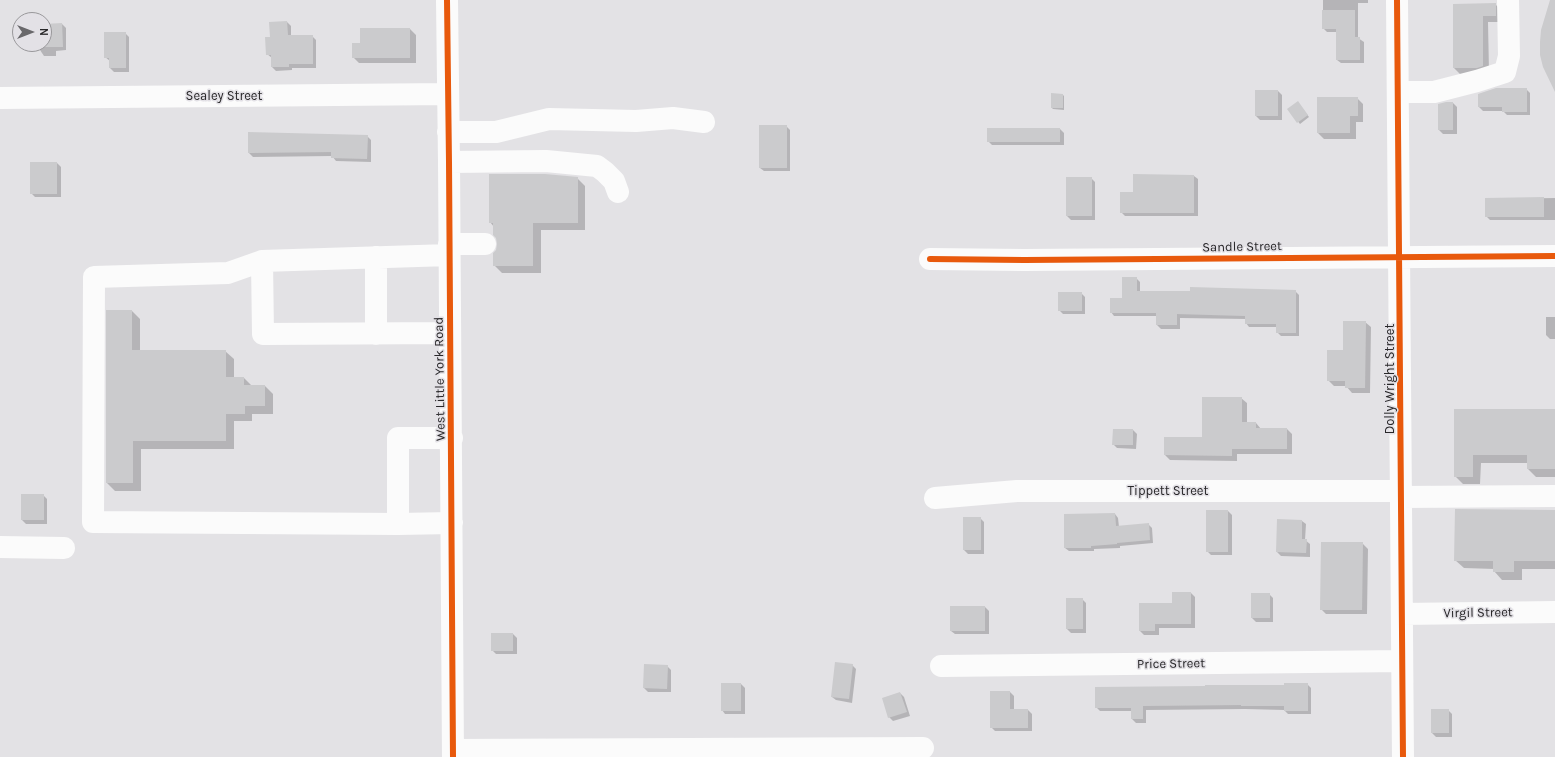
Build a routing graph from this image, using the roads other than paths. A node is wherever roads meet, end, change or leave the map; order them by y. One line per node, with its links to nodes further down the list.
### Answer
1 (447, 0): 5 (street, West Little York Road)
2 (1397, 0): 4 (street, Dolly Wright Street)
3 (1508, 0): 4 (street)
4 (1398, 92): 15 (street, Dolly Wright Street)
5 (448, 94): 6 (street, Sealey Street); 8 (street, West Little York Road)
6 (0, 98)
7 (704, 122): 8 (street)
8 (448, 132): 9 (street, West Little York Road)
9 (449, 162): 10 (street); 12 (street, West Little York Road)
10 (618, 192)
11 (485, 244): 12 (street)
12 (449, 250): 14 (street); 18 (street, West Little York Road)
13 (1555, 256): 15 (street, Sandle Street)
14 (376, 257): 17 (street); 19 (street)
15 (1400, 257): 16 (street, Sandle Street); 21 (street, Dolly Wright Street)
16 (930, 259)
17 (262, 261): 19 (street); 25 (street)
18 (450, 333): 19 (street); 20 (street, West Little York Road)
19 (376, 334)
20 (452, 438): 24 (street, West Little York Road); 25 (street)
21 (1401, 494): 22 (street, Tippett Street); 23 (street, Tippett Street); 29 (street, Dolly Wright Street)
22 (1555, 496)
23 (935, 498)
24 (452, 523): 25 (street); 33 (street, West Little York Road)
25 (398, 524)
26 (0, 547): 27 (street)
27 (64, 548)
28 (1555, 612): 29 (street, Virgil Street)
29 (1402, 614): 30 (street, Dolly Wright Street)
30 (1402, 661): 31 (street, Price Street); 34 (street, Dolly Wright Street)
31 (941, 666)
32 (923, 748): 33 (street)
33 (453, 753)
34 (1402, 757)

